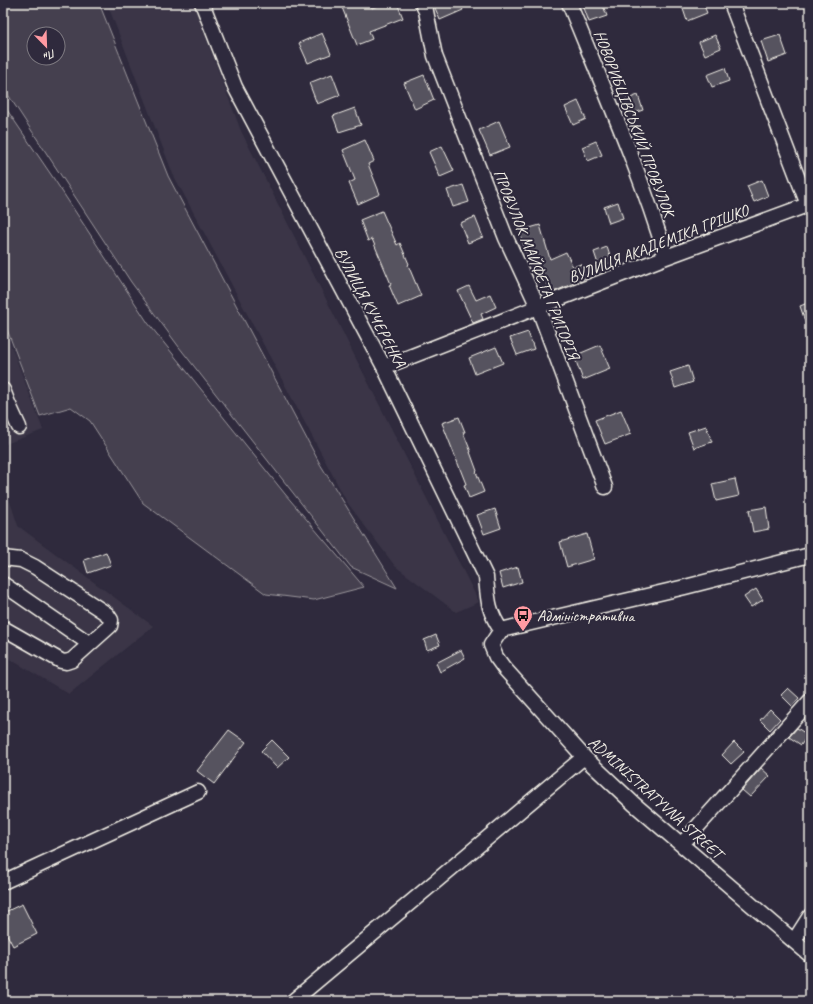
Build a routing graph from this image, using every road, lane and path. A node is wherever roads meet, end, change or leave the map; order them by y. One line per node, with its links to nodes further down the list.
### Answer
1 (202, 3): 8 (street, ВУЛИЦЯ КУЧЕРЕНКА)
2 (422, 3): 7 (street, ПРОВУЛОК МАЙФЕТА ГРИГОРІЯ)
3 (569, 3): 6 (street, НОВОРИБЦІВСЬКИЙ ПРОВУЛОК)
4 (731, 3): 5 (street)
5 (809, 206): 6 (street, ВУЛИЦЯ АКАДЕМІКА ГРІШКО)
6 (666, 257): 7 (street, ВУЛИЦЯ АКАДЕМІКА ГРІШКО)
7 (538, 307): 8 (street, ВУЛИЦЯ АКАДЕМІКА ГРІШКО); 11 (street, ПРОВУЛОК МАЙФЕТА ГРИГОРІЯ)
8 (384, 367): 16 (street, ВУЛИЦЯ КУЧЕРЕНКА)
9 (5, 399): 10 (street)
10 (19, 427)
11 (605, 487)
12 (810, 555): 16 (street)
13 (3, 558): 17 (street)
14 (3, 584): 17 (street)
15 (3, 628): 17 (street)
16 (501, 630): 19 (street, ADMINISTRATYVNA STREET)
17 (90, 644)
18 (810, 701): 21 (street)
19 (584, 757): 21 (street, ADMINISTRATYVNA STREET); 26 (street)
20 (198, 792): 22 (street)
21 (682, 844): 24 (street, ADMINISTRATYVNA STREET)
22 (3, 882)
23 (810, 916): 24 (street)
24 (794, 941): 25 (street, ADMINISTRATYVNA STREET)
25 (810, 955)
26 (293, 1001)

